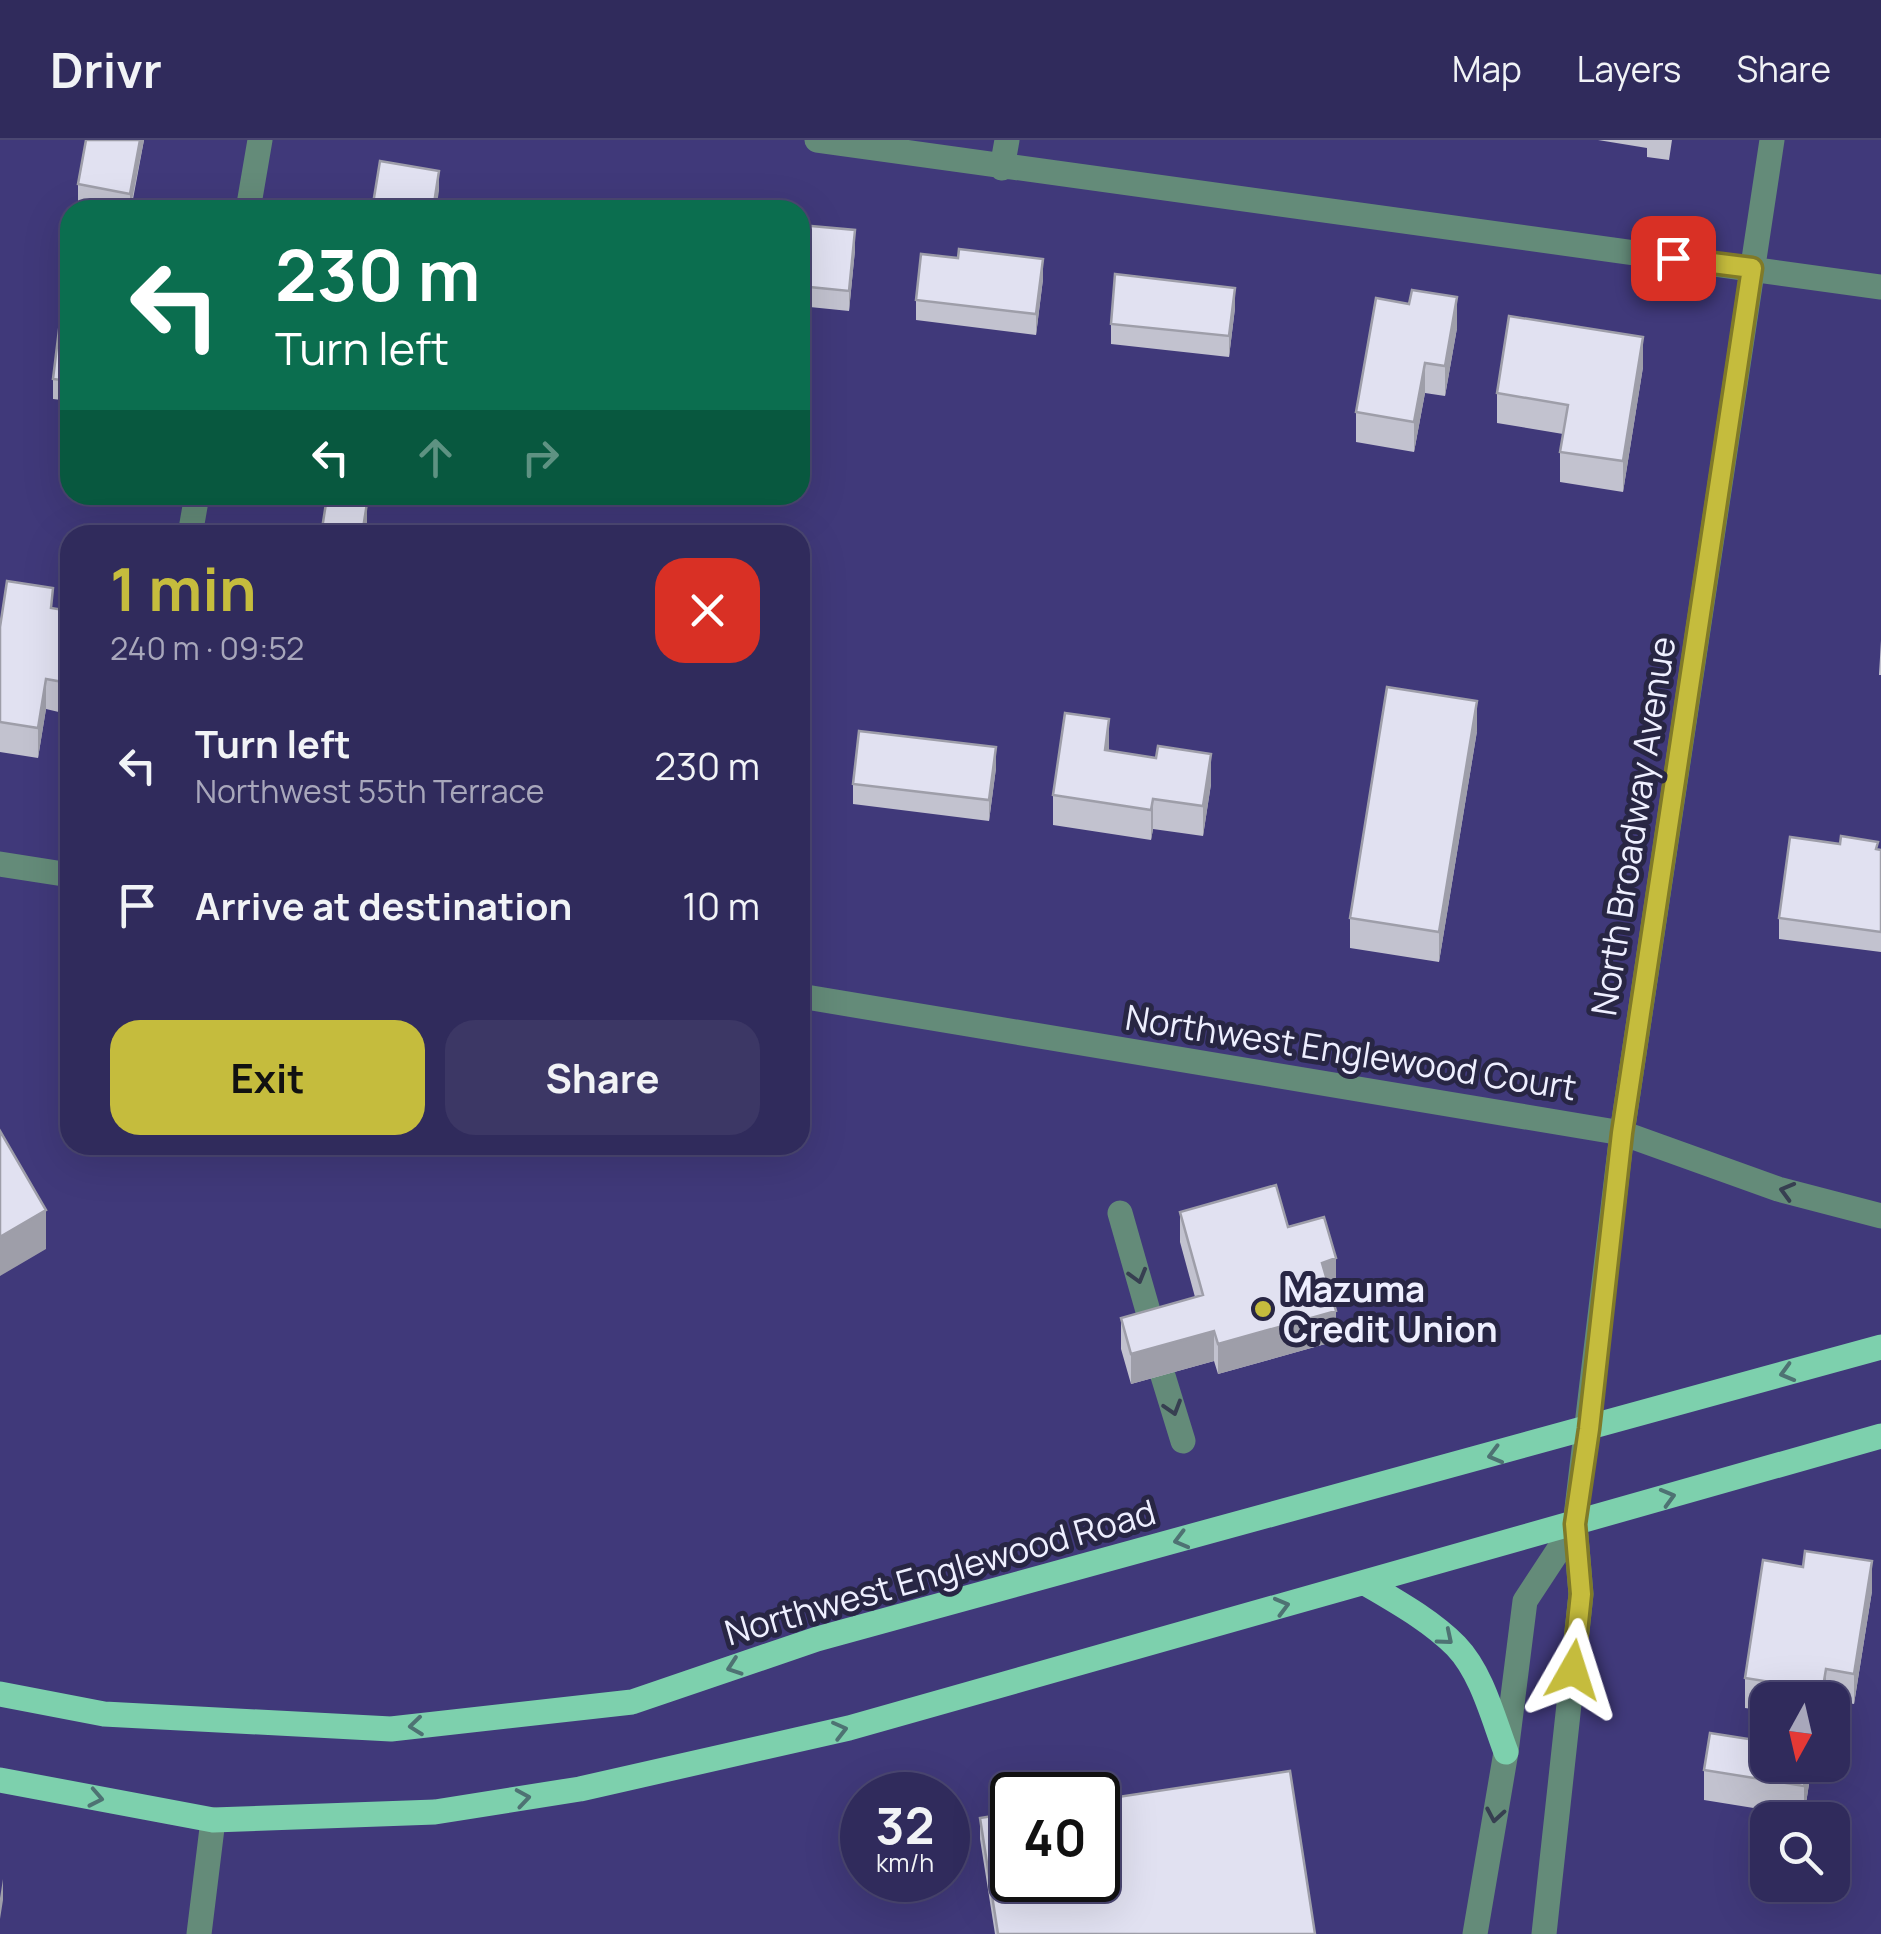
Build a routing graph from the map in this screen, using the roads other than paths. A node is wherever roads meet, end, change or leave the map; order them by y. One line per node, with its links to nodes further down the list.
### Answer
1 (260, 140): 6 (street)
2 (816, 140): 5 (street)
3 (1007, 140): 5 (street)
4 (1772, 140): 7 (street, North Broadway Avenue)
5 (1002, 168): 7 (street)
6 (250, 200)
7 (1752, 268): 8 (street); 12 (street, North Broadway Avenue)
8 (1881, 286)
9 (0, 864): 10 (street)
10 (60, 873)
11 (810, 998): 12 (street, Northwest Englewood Court)
12 (1622, 1133): 14 (street, Northwest Englewood Court, one-way to 12); 18 (street, North Broadway Avenue)
13 (1120, 1213): 15 (street, one-way to 15)
14 (1881, 1216)
15 (1156, 1339)
16 (1881, 1346): 18 (main road, Northwest Englewood Road, one-way to 18)
17 (1163, 1376): 20 (street, one-way to 20)
18 (1589, 1429): 21 (street, North Broadway Avenue); 23 (main road, Northwest Englewood Road, one-way to 23)
19 (1881, 1436): 21 (main road, one-way to 19)
20 (1183, 1440)
21 (1575, 1524): 22 (main road); 24 (street, North Broadway Avenue); 29 (street, North Broadway Avenue)
22 (1366, 1583): 24 (main road, one-way to 24); 26 (main road, one-way to 22)
23 (0, 1694)
24 (1506, 1752): 28 (street, North Broadway Avenue, one-way to 28)
25 (0, 1780): 26 (main road, one-way to 26)
26 (213, 1820): 27 (street)
27 (199, 1934)
28 (1475, 1934)
29 (1544, 1934)

